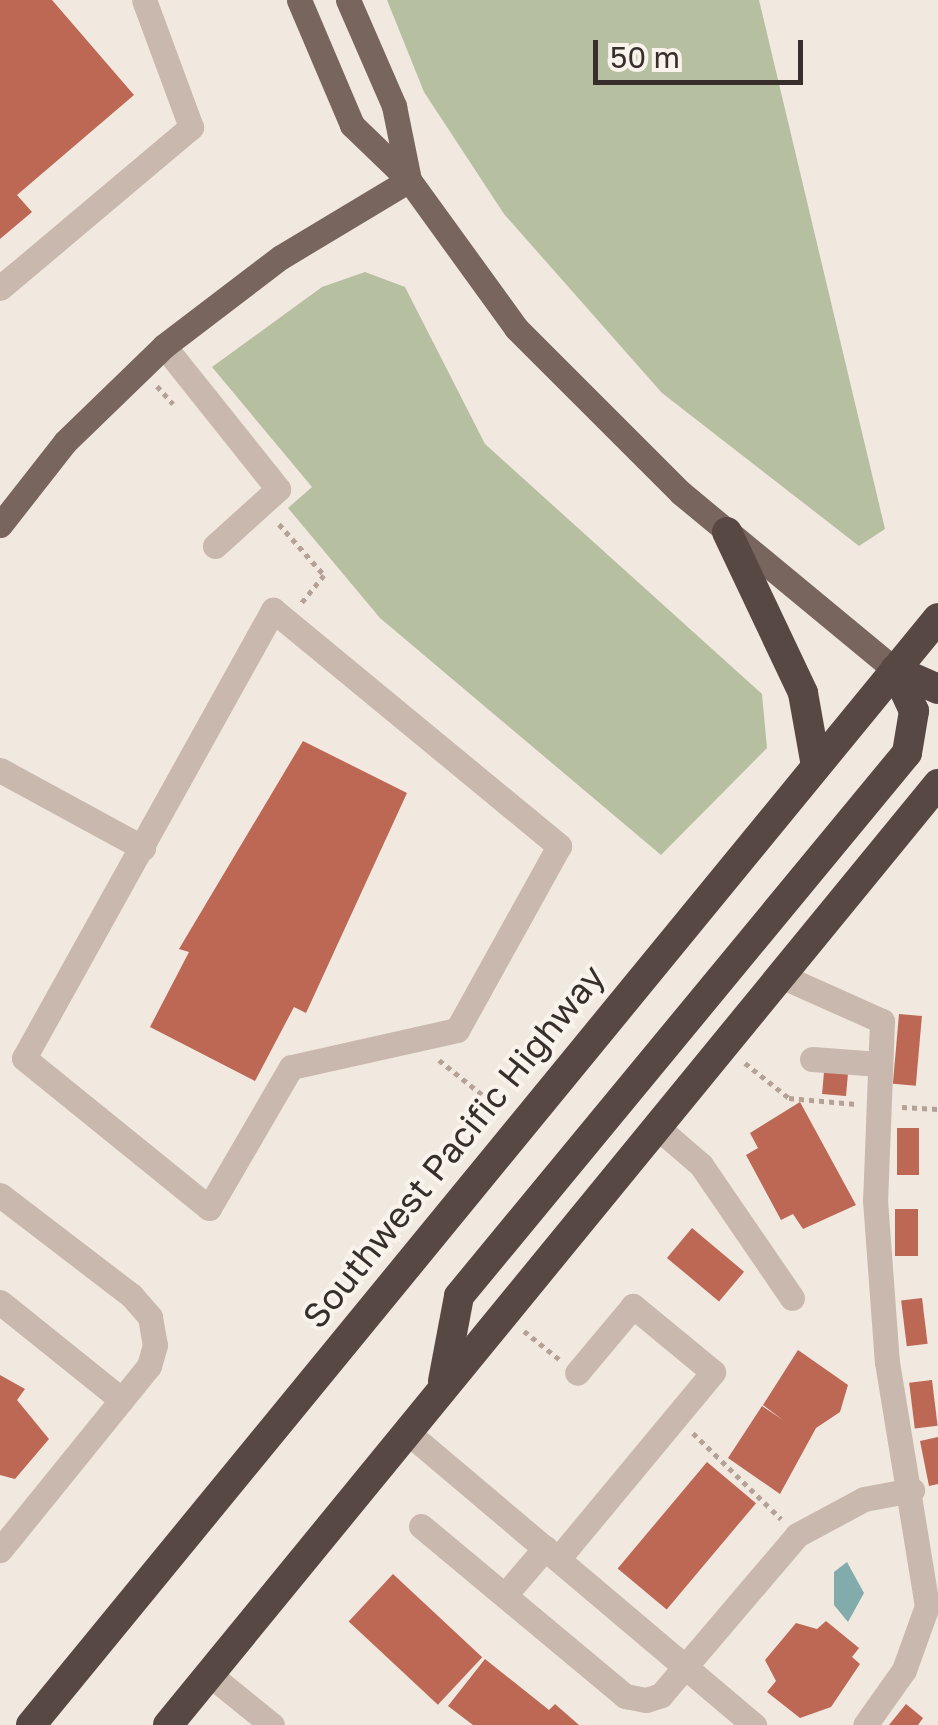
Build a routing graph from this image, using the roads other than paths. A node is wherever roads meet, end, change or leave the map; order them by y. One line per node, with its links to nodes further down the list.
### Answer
1 (144, 0): 5 (lane)
2 (298, 0): 4 (main road)
3 (348, 0): 4 (main road)
4 (409, 180): 6 (main road); 8 (main road)
5 (0, 288)
6 (164, 346): 7 (main road); 9 (lane)
7 (0, 524)
8 (727, 532): 11 (main road); 13 (highway)
9 (214, 546)
10 (938, 618): 11 (highway, Southwest Pacific Highway)
11 (895, 670): 12 (highway); 13 (highway, Southwest Pacific Highway); 25 (highway)
12 (938, 689)
13 (816, 766): 35 (highway, Southwest Pacific Highway)
14 (0, 770): 16 (lane)
15 (938, 784): 17 (highway)
16 (143, 848): 16 (lane)
17 (780, 975): 19 (lane); 20 (highway)
18 (812, 1060): 19 (lane)
19 (879, 1064): 28 (lane)
20 (657, 1127): 22 (lane); 25 (highway)
21 (0, 1195): 26 (lane)
22 (792, 1298)
23 (0, 1302): 26 (lane)
24 (577, 1373): 31 (lane)
25 (442, 1384): 27 (highway)
26 (122, 1400): 30 (lane)
27 (406, 1431): 31 (lane); 34 (highway)
28 (912, 1490): 33 (lane); 39 (lane)
29 (421, 1526): 32 (lane)
30 (0, 1550)
31 (552, 1553): 32 (lane); 33 (lane)
32 (505, 1595): 33 (lane)
33 (685, 1666): 38 (lane)
34 (209, 1674): 36 (highway); 37 (lane)
35 (31, 1725)
36 (168, 1725)
37 (272, 1725)
38 (754, 1725)
39 (865, 1725)

